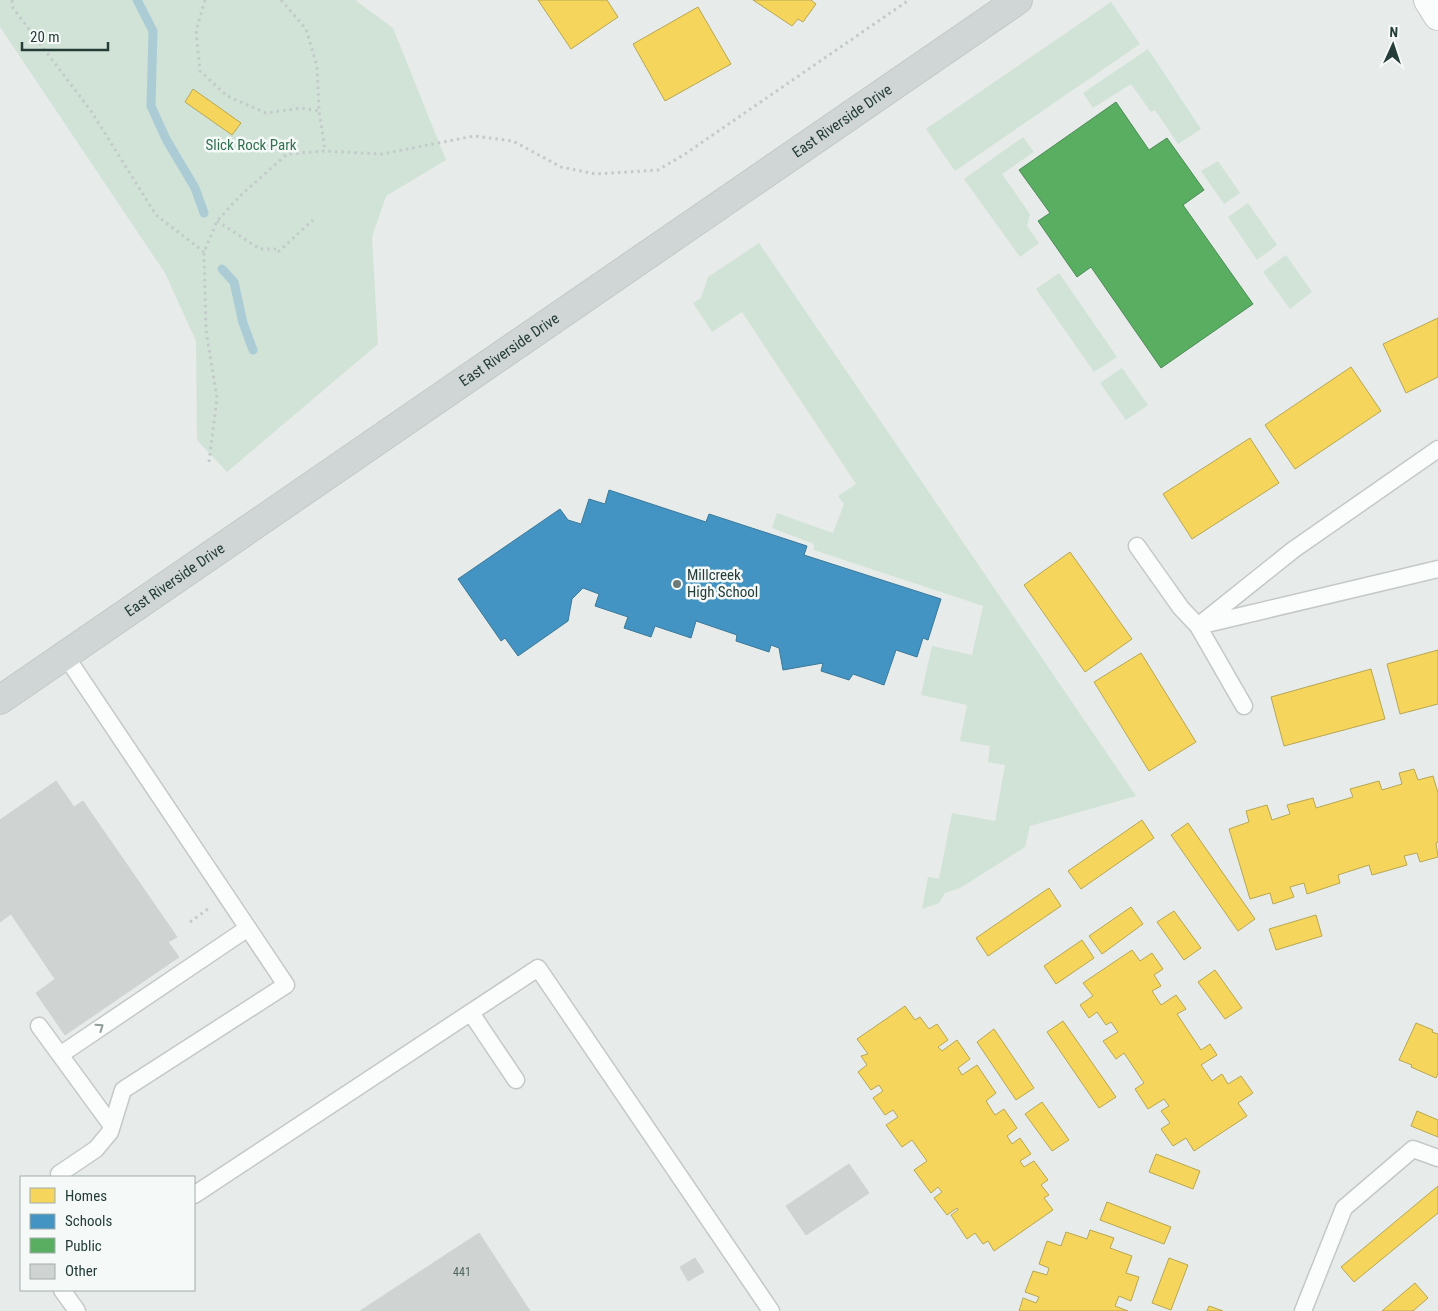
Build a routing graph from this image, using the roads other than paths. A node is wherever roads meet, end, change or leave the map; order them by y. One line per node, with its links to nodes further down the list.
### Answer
1 (1018, 0): 8 (main road, East Riverside Drive)
2 (1428, 0): 3 (street)
3 (1438, 16)
4 (1438, 449): 7 (lane)
5 (1137, 546): 7 (lane)
6 (1438, 569): 7 (lane)
7 (1198, 626): 10 (lane)
8 (65, 655): 9 (main road, East Riverside Drive); 11 (lane)
9 (0, 700)
10 (1244, 706)
11 (248, 928): 14 (lane, one-way to 11); 16 (lane)
12 (471, 1013): 15 (lane); 19 (lane); 22 (lane)
13 (39, 1026): 14 (lane)
14 (60, 1055): 16 (lane)
15 (516, 1080)
16 (112, 1126): 18 (lane)
17 (1438, 1158): 23 (lane)
18 (59, 1174)
19 (195, 1194)
20 (63, 1291): 21 (lane)
21 (77, 1311)
22 (771, 1311)
23 (1303, 1311)

